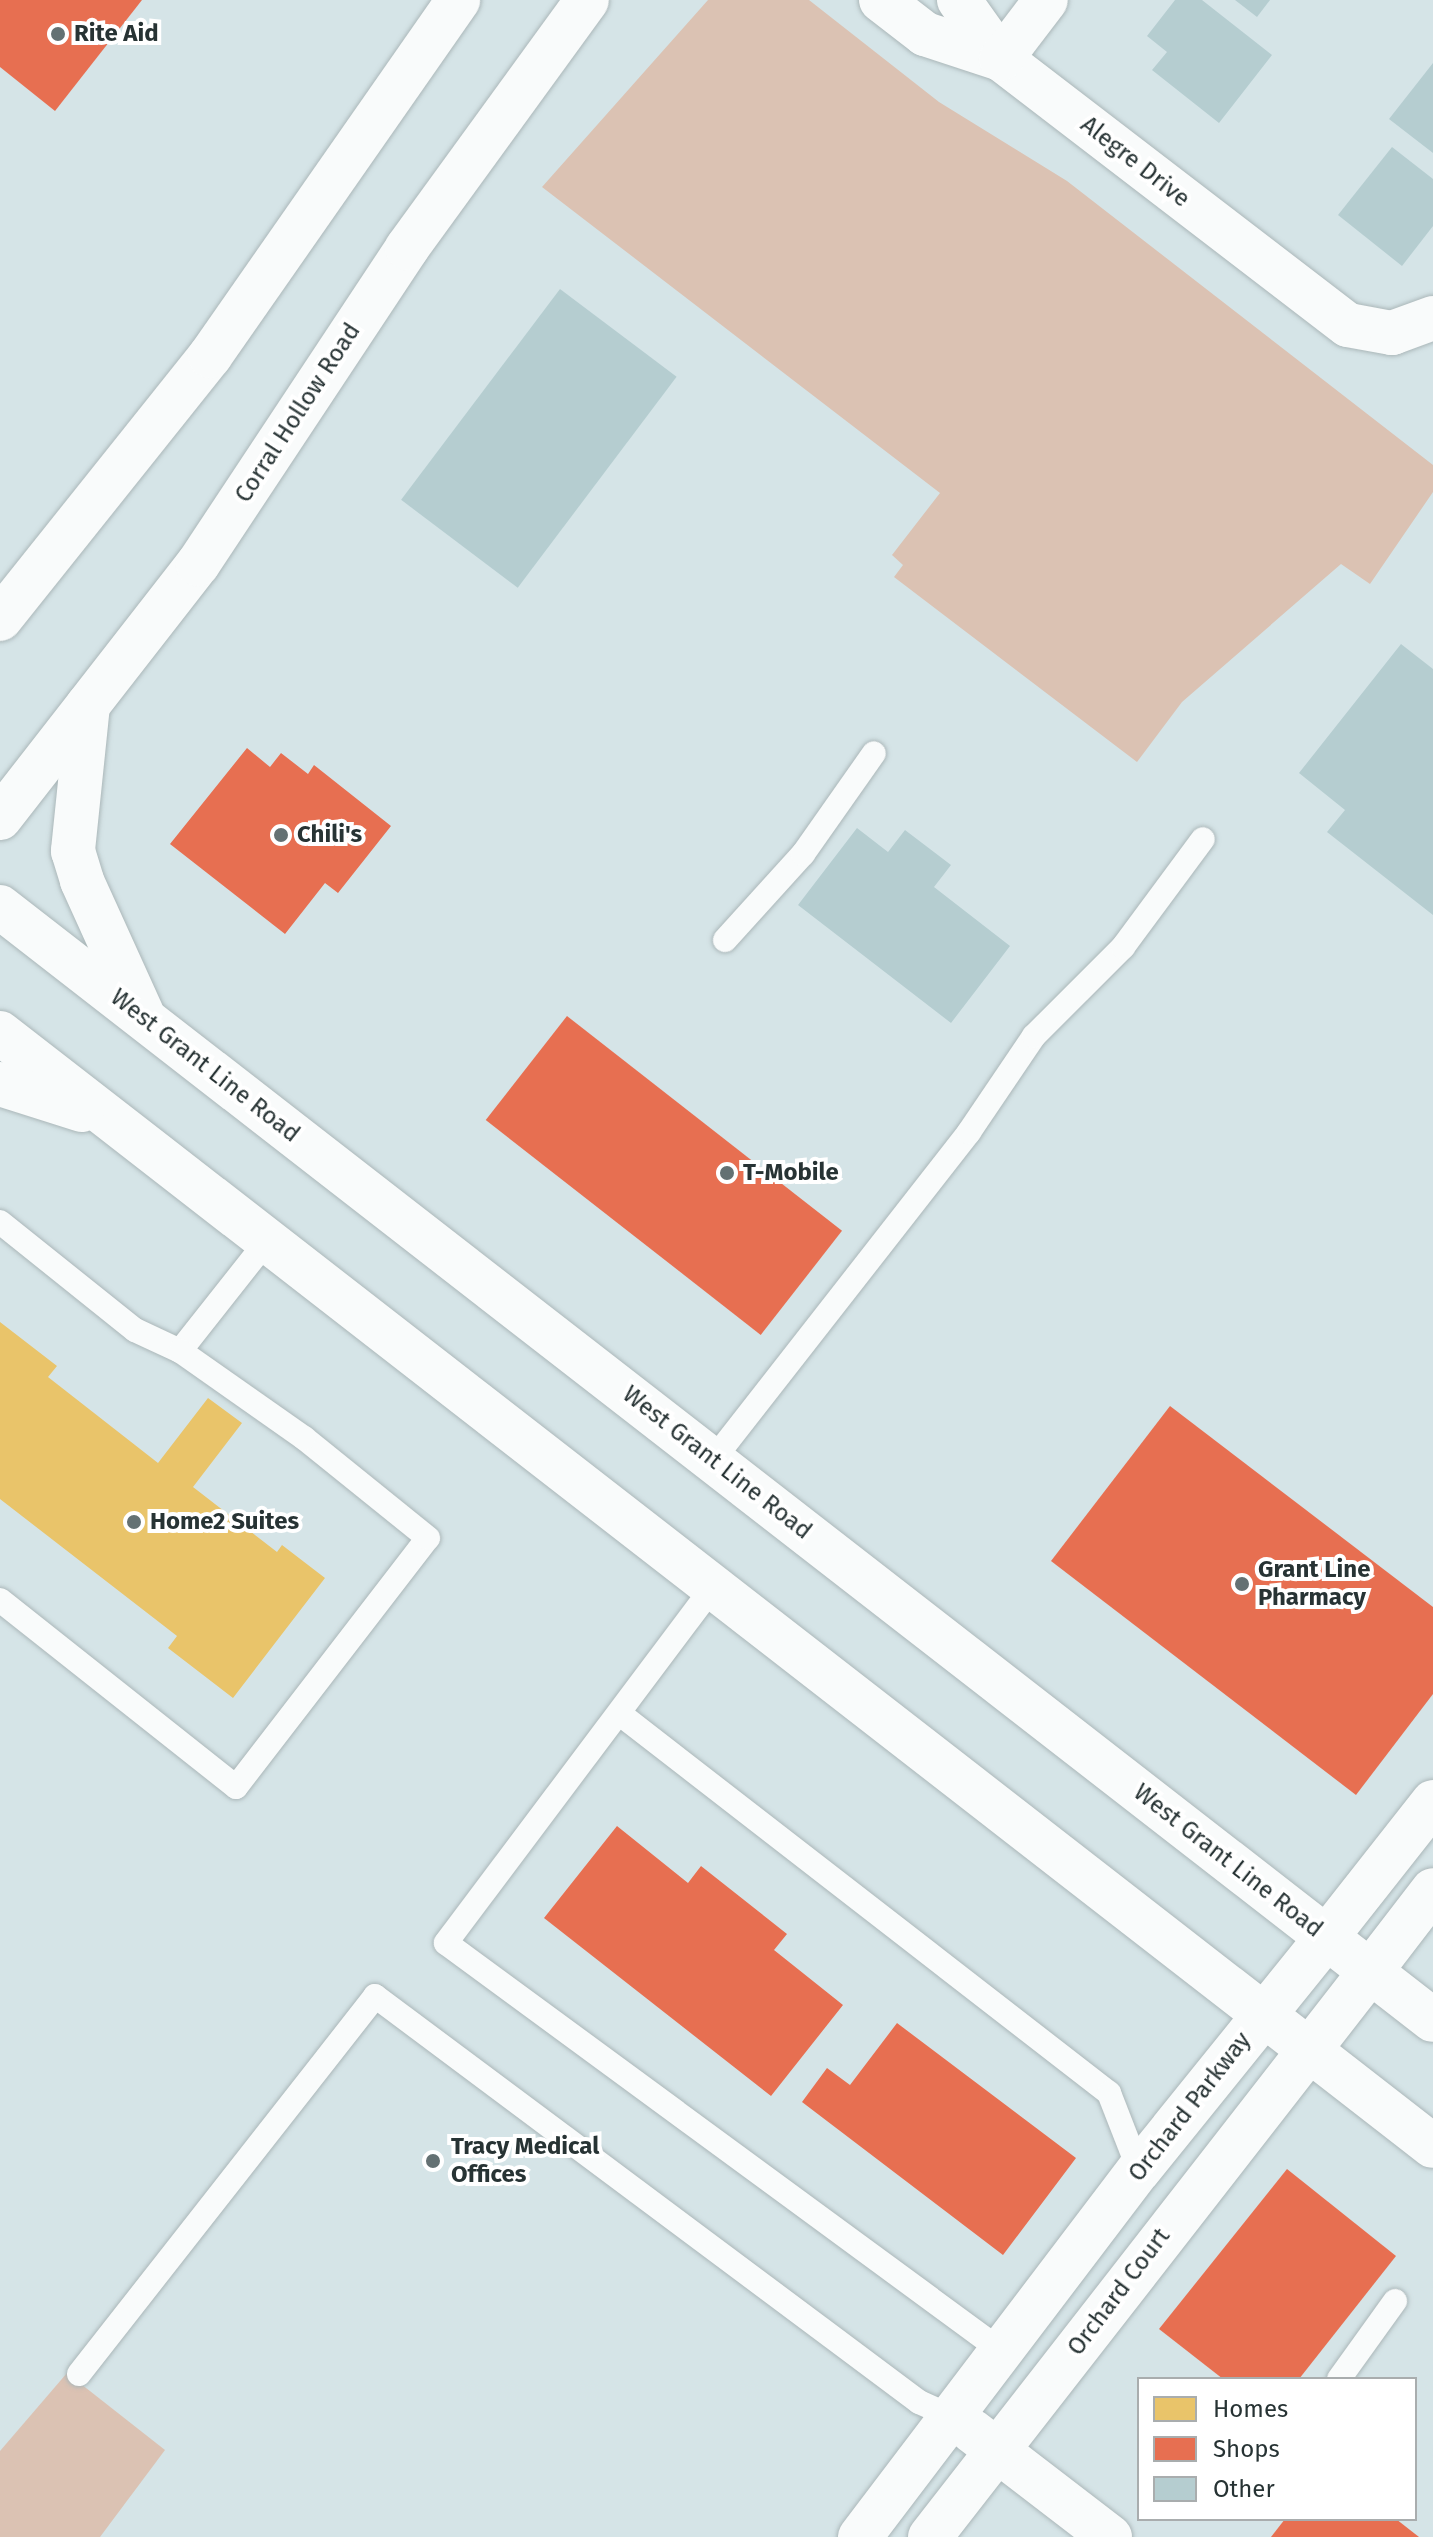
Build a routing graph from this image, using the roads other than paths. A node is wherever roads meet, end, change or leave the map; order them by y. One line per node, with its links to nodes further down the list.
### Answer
1 (458, 0): 8 (main road)
2 (587, 0): 9 (main road, Corral Hollow Road)
3 (881, 0): 6 (main road, Alegre Drive)
4 (959, 0): 6 (main road, Alegre Drive)
5 (1046, 0): 6 (main road)
6 (1001, 59): 7 (main road, Alegre Drive)
7 (1433, 318)
8 (0, 619)
9 (88, 705): 11 (main road, Corral Hollow Road); 15 (main road)
10 (874, 753): 14 (lane)
11 (0, 818)
12 (1203, 839): 22 (lane)
13 (0, 907): 15 (main road, West Grant Line Road)
14 (725, 940)
15 (144, 1019): 22 (main road, West Grant Line Road)
16 (0, 1033): 18 (main road)
17 (0, 1084): 18 (main road)
18 (109, 1118): 20 (main road)
19 (0, 1222): 21 (lane)
20 (267, 1241): 21 (lane); 23 (main road)
21 (180, 1351): 24 (lane)
22 (713, 1460): 28 (main road, West Grant Line Road)
23 (713, 1587): 25 (lane); 30 (main road)
24 (0, 1600)
25 (620, 1714): 34 (lane); 36 (lane)
26 (1433, 1802): 28 (main road, Orchard Parkway)
27 (1433, 1890): 29 (main road)
28 (1326, 1938): 29 (main road, West Grant Line Road); 30 (main road, Orchard Parkway)
29 (1370, 1972): 31 (main road, West Grant Line Road); 32 (main road)
30 (1264, 2014): 32 (main road); 34 (main road, Orchard Parkway)
31 (1433, 2020)
32 (1308, 2049): 33 (main road); 40 (main road, Orchard Court)
33 (1433, 2146)
34 (1139, 2170): 36 (main road, Orchard Parkway)
35 (1395, 2301): 38 (lane)
36 (1003, 2352): 39 (main road, Orchard Parkway)
37 (79, 2374): 39 (lane)
38 (1340, 2377)
39 (955, 2418): 40 (main road); 41 (main road, Orchard Parkway)
40 (996, 2450): 42 (main road, Orchard Court); 43 (main road)
41 (860, 2537)
42 (930, 2537)
43 (1110, 2537)

